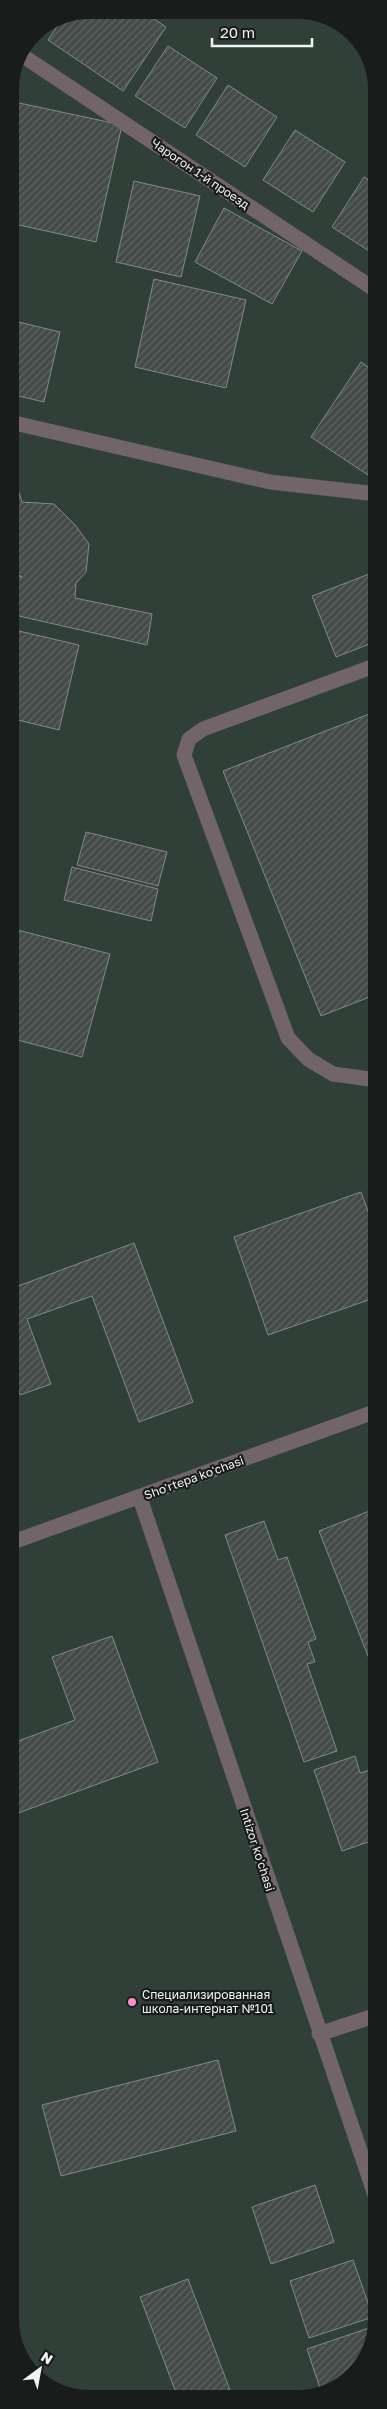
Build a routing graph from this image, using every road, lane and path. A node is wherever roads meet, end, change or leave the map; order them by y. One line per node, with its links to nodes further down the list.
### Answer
1 (26, 58): 2 (street, Чарогон 1-й проезд)
2 (368, 285)
3 (19, 424): 4 (street)
4 (368, 493)
5 (368, 669): 6 (street)
6 (368, 1079)
7 (368, 1414): 8 (street, Sho'rtepa ko'chasi)
8 (140, 1498): 9 (street, Sho'rtepa ko'chasi); 11 (street, Intizor ko'chasi)
9 (19, 1540)
10 (368, 2018): 11 (street)
11 (319, 2034): 12 (street, Intizor ko'chasi)
12 (368, 2175)

